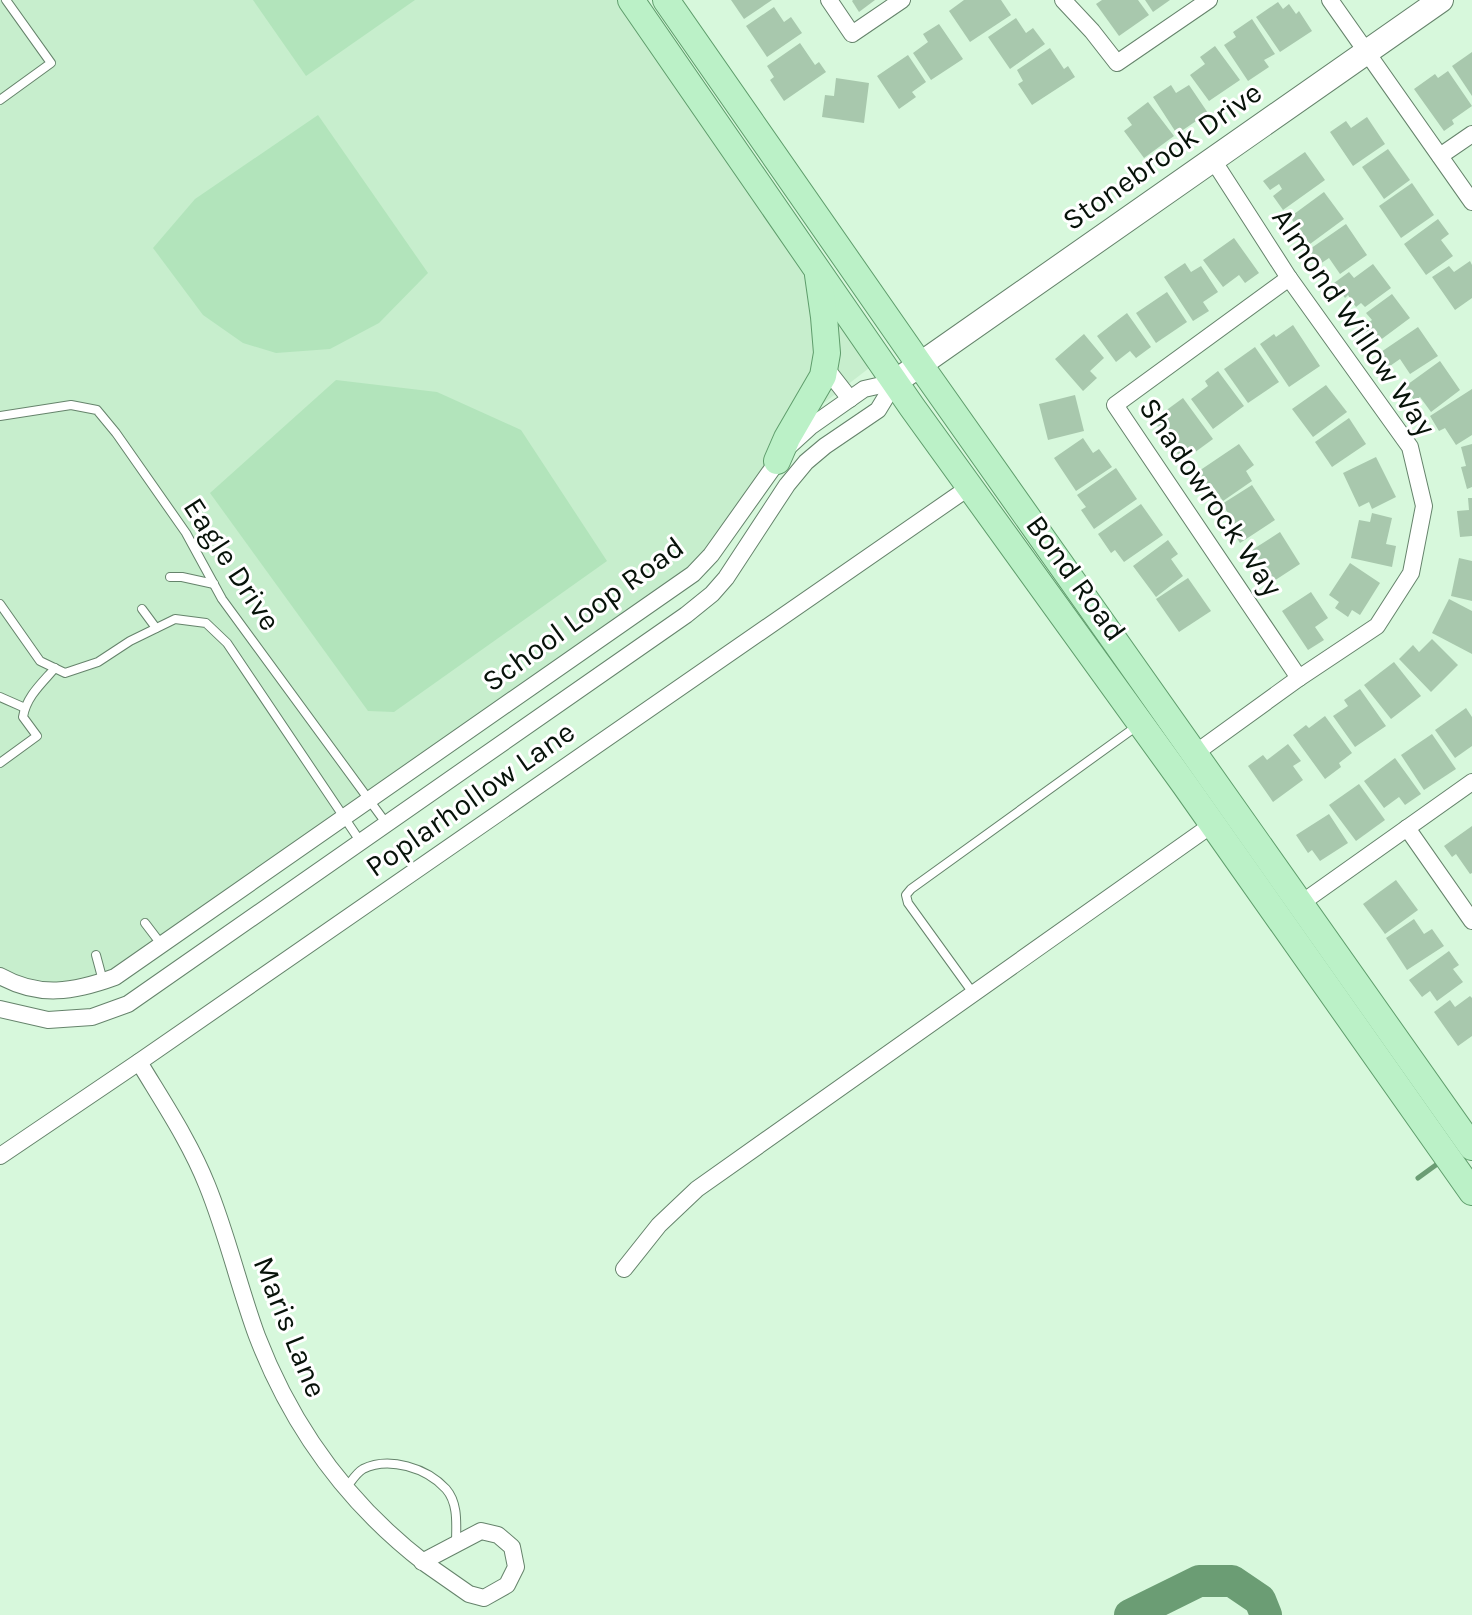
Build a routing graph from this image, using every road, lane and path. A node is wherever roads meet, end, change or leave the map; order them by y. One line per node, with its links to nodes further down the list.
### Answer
1 (6, 0): 11 (lane)
2 (631, 0): 16 (main road, Bond Road)
3 (666, 0): 18 (main road, Bond Road)
4 (829, 0): 5 (street)
5 (902, 0)
6 (1063, 0): 7 (street)
7 (1209, 0)
8 (1330, 0): 10 (street)
9 (1441, 0): 10 (street, Stonebrook Drive)
10 (1366, 52): 13 (street); 14 (street, Stonebrook Drive)
11 (0, 100)
12 (1472, 134): 13 (street)
13 (1440, 156): 15 (street)
14 (1213, 160): 17 (street, Almond Willow Way); 18 (street, Stonebrook Drive)
15 (1472, 202)
16 (817, 267): 19 (main road); 20 (main road, Bond Road)
17 (1289, 278): 31 (street, Almond Willow Way); 31 (street, Shadowrock Way)
18 (920, 365): 20 (street, Stonebrook Drive); 35 (main road, Bond Road)
19 (825, 367): 21 (street); 23 (main road)
20 (895, 382): 21 (street, School Loop Road); 24 (main road, Bond Road); 41 (street, School Loop Road)
21 (850, 399): 23 (street, School Loop Road)
22 (0, 416): 26 (lane, Eagle Drive)
23 (777, 461): 39 (street, School Loop Road)
24 (971, 486): 34 (main road, Bond Road); 54 (street, Poplarhollow Lane)
25 (170, 577): 26 (lane)
26 (214, 584): 39 (lane, Eagle Drive)
27 (0, 604): 30 (lane)
28 (142, 609): 29 (lane)
29 (156, 628): 30 (lane, Eagle Drive); 40 (lane, Eagle Drive)
30 (55, 668): 33 (lane)
31 (1299, 678): 35 (street, Almond Willow Way)
32 (0, 697): 33 (lane)
33 (25, 708): 36 (lane)
34 (1141, 723): 38 (main road, Bond Road); 52 (lane)
35 (1194, 754): 45 (main road, Bond Road)
36 (0, 763)
37 (1472, 782): 43 (street)
38 (1185, 785): 42 (main road, Bond Road); 45 (main road)
39 (369, 799): 40 (street, School Loop Road); 41 (lane, Eagle Drive)
40 (343, 817): 44 (lane, Eagle Drive); 48 (street, School Loop Road)
41 (386, 823): 44 (street, School Loop Road)
42 (1213, 824): 52 (street); 55 (main road, Bond Road)
43 (1407, 828): 45 (street); 46 (street)
44 (360, 841): 53 (street, School Loop Road)
45 (1300, 904): 55 (main road, Bond Road)
46 (1472, 921)
47 (145, 923): 48 (lane)
48 (162, 945): 51 (street, School Loop Road)
49 (96, 955): 51 (lane)
50 (0, 976): 51 (street, School Loop Road)
51 (103, 981)
52 (973, 993): 59 (street)
53 (0, 1009)
54 (139, 1062): 57 (street, Poplarhollow Lane); 60 (street, Maris Lane)
55 (1437, 1120): 56 (main road, Bond Road); 58 (main road, Bond Road)
56 (1472, 1147)
57 (0, 1156)
58 (1472, 1192)
59 (624, 1269)
60 (346, 1489): 61 (lane); 62 (street, Maris Lane)
61 (456, 1544): 62 (street); 62 (street, Maris Lane)
62 (422, 1562)

